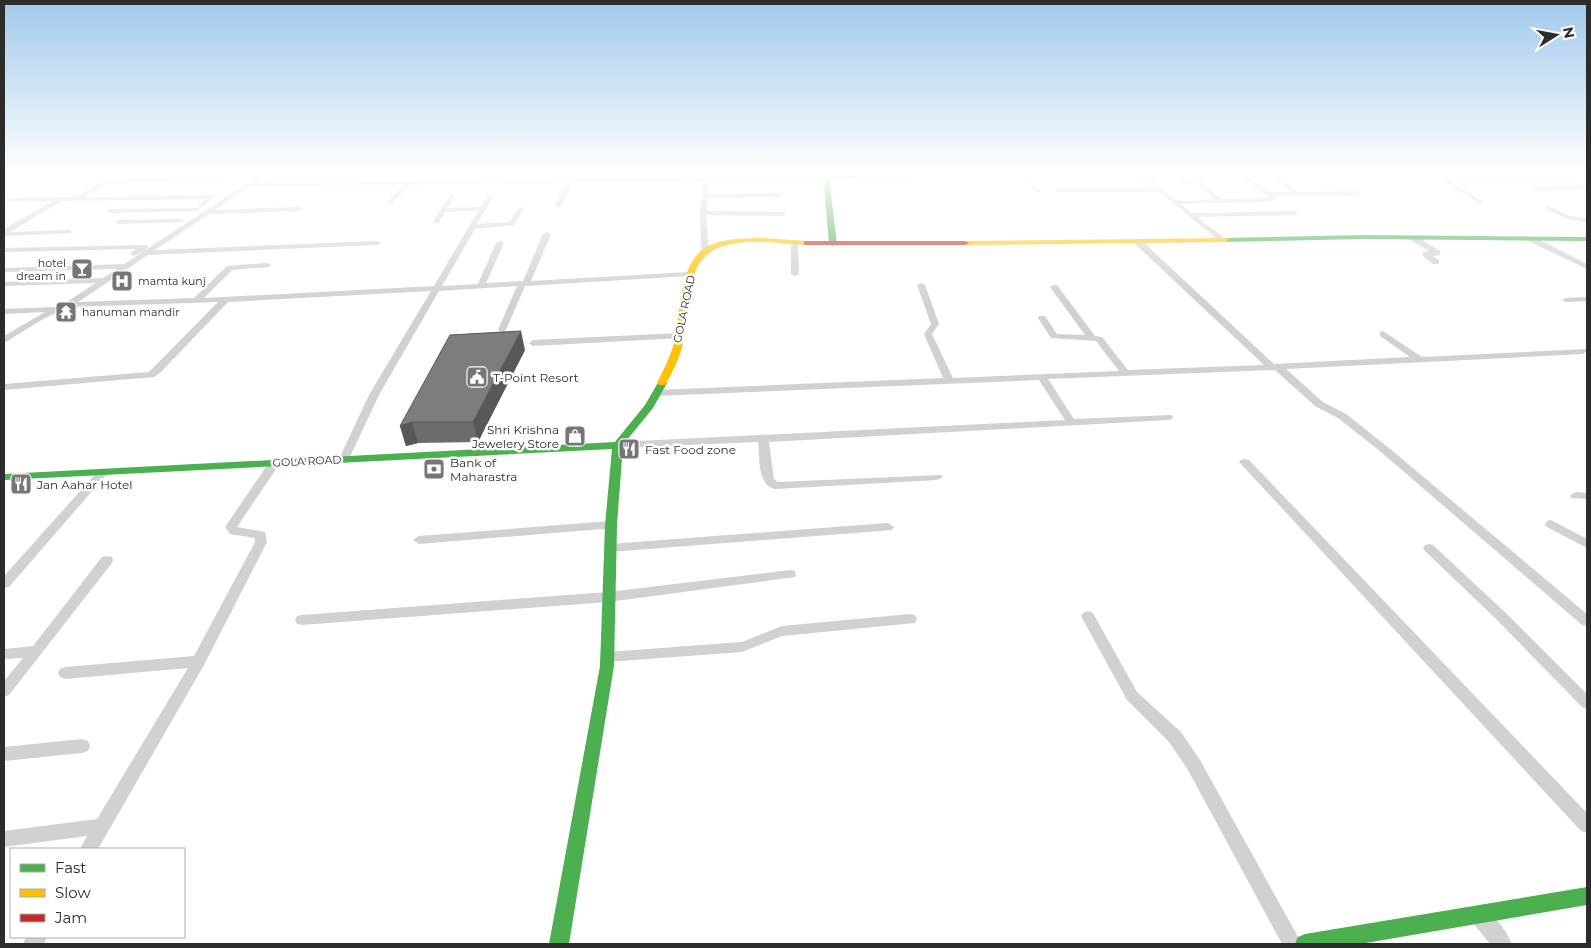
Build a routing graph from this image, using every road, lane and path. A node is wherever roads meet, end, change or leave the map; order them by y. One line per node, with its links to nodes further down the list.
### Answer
1 (33, 216): 17 (street)
2 (187, 216): 12 (street)
3 (199, 216): 29 (street)
4 (439, 216): 14 (street)
5 (478, 216): 15 (street)
6 (516, 216): 15 (street)
7 (704, 216): 30 (street)
8 (830, 216): 27 (street)
9 (1192, 216): 22 (street)
10 (1565, 216): 11 (street)
11 (1587, 220)
12 (181, 221): 13 (street); 29 (street)
13 (118, 222)
14 (436, 222)
15 (471, 228): 45 (street)
16 (69, 232): 17 (street)
17 (4, 233)
18 (546, 234): 41 (street)
19 (1413, 238): 20 (street); 22 (street); 31 (street)
20 (1531, 239): 21 (street); 35 (street)
21 (1587, 239)
22 (1221, 240): 23 (street)
23 (1138, 242): 27 (street); 61 (street)
24 (377, 243): 29 (street)
25 (500, 243): 43 (street)
26 (794, 243): 27 (street); 30 (street); 38 (street)
27 (833, 244)
28 (4, 250): 29 (street)
29 (144, 250): 33 (street); 34 (street)
30 (706, 250): 37 (street, GOLA ROAD)
31 (1436, 262)
32 (267, 265): 48 (street)
33 (116, 266): 34 (street); 36 (street)
34 (126, 266): 39 (street)
35 (1587, 267)
36 (4, 270)
37 (689, 274): 41 (street); 55 (street, GOLA ROAD)
38 (795, 274)
39 (103, 280): 40 (street); 50 (street)
40 (4, 284)
41 (524, 284): 43 (street); 53 (street)
42 (921, 285): 64 (street)
43 (482, 286): 45 (street)
44 (1054, 286): 57 (street)
45 (435, 289): 46 (street); 71 (street)
46 (226, 299): 48 (street); 65 (street)
47 (1587, 299): 49 (street)
48 (197, 300): 50 (street)
49 (1566, 300)
50 (64, 307): 51 (street); 56 (street)
51 (4, 311)
52 (1042, 318): 57 (street)
53 (502, 330)
54 (1383, 334): 60 (street)
55 (679, 336): 58 (street); 66 (street, GOLA ROAD)
56 (5, 338)
57 (1091, 338): 62 (street)
58 (533, 343)
59 (1586, 352): 60 (street)
60 (1419, 359): 61 (street)
61 (1275, 367): 62 (street); 91 (street)
62 (1126, 374): 63 (street)
63 (1041, 376): 64 (street); 68 (street)
64 (949, 380): 66 (street)
65 (4, 387)
66 (657, 393): 70 (street, GOLA ROAD)
67 (1168, 417): 68 (street)
68 (1072, 423): 69 (street)
69 (763, 439): 70 (street); 75 (street)
70 (618, 444): 71 (street, GOLA ROAD); 77 (street)
71 (344, 459): 73 (street, GOLA ROAD)
72 (1245, 462): 101 (street)
73 (274, 463): 74 (street, GOLA ROAD); 95 (street)
74 (103, 472): 76 (street, GOLA ROAD); 86 (street)
75 (938, 477)
76 (6, 479)
77 (611, 524): 80 (street); 82 (street)
78 (1551, 524): 81 (street)
79 (888, 527): 82 (street)
80 (419, 540)
81 (1587, 544)
82 (610, 548): 87 (street)
83 (1429, 548): 98 (street)
84 (107, 560): 92 (street)
85 (790, 574): 87 (street)
86 (4, 584)
87 (608, 597): 90 (street); 94 (street)
88 (1088, 616): 109 (street)
89 (910, 619): 94 (street)
90 (302, 620)
91 (1587, 621)
92 (38, 651): 93 (street); 97 (street)
93 (4, 654)
94 (607, 657): 108 (street)
95 (199, 661): 96 (street); 102 (street)
96 (64, 673)
97 (4, 691)
98 (1587, 704)
99 (82, 746): 100 (street)
100 (4, 754)
101 (1587, 825)
102 (103, 826): 103 (street); 104 (street)
103 (4, 839)
104 (90, 848)
105 (1587, 896): 106 (street)
106 (1479, 915): 107 (street); 111 (street)
107 (1364, 940): 110 (street)
108 (559, 944)
109 (1292, 944)
110 (1305, 944)
111 (1502, 944)

